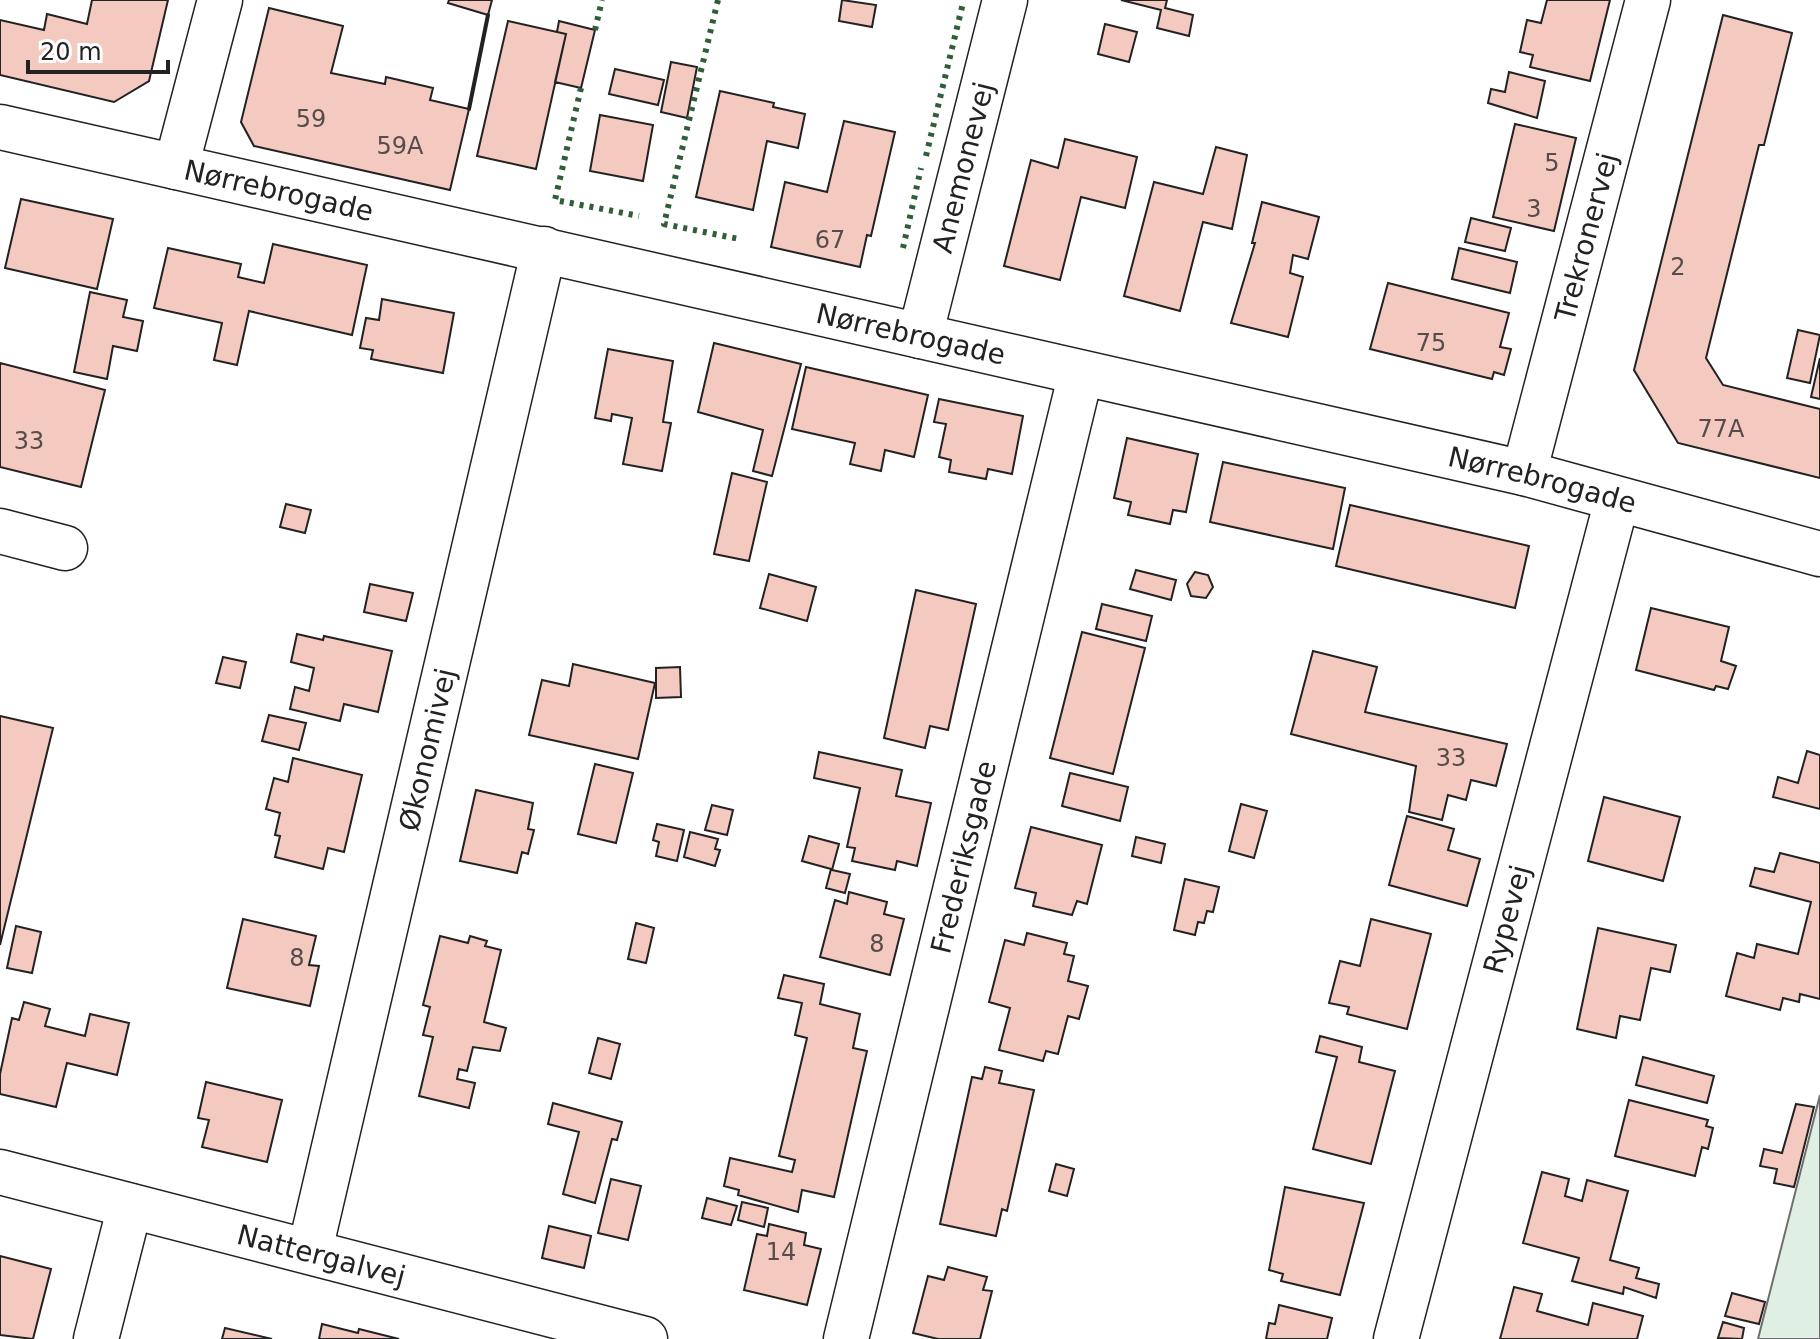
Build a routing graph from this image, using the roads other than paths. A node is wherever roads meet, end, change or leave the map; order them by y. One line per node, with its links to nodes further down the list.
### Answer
1 (220, 0): 5 (street)
2 (1005, 0): 7 (street, Anemonevej)
3 (1648, 0): 9 (street, Trekronervej)
4 (0, 127): 5 (street, Nørrebrogade)
5 (176, 167): 6 (street, Nørrebrogade)
6 (544, 249): 7 (street, Nørrebrogade); 16 (street, Økonomivej)
7 (920, 336): 8 (street, Nørrebrogade)
8 (1081, 373): 9 (street, Nørrebrogade); 19 (street, Frederiksgade)
9 (1524, 473): 10 (street, Nørrebrogade)
10 (1617, 500): 13 (street, Nørrebrogade); 20 (street, Rypevej)
11 (0, 531): 12 (street)
12 (65, 548)
13 (1820, 554)
14 (0, 1172): 15 (street, Nattergalvej)
15 (130, 1206): 16 (street, Nattergalvej); 18 (street)
16 (310, 1250): 17 (street, Nattergalvej)
17 (619, 1336)
18 (96, 1339)
19 (846, 1339)
20 (1396, 1339)

